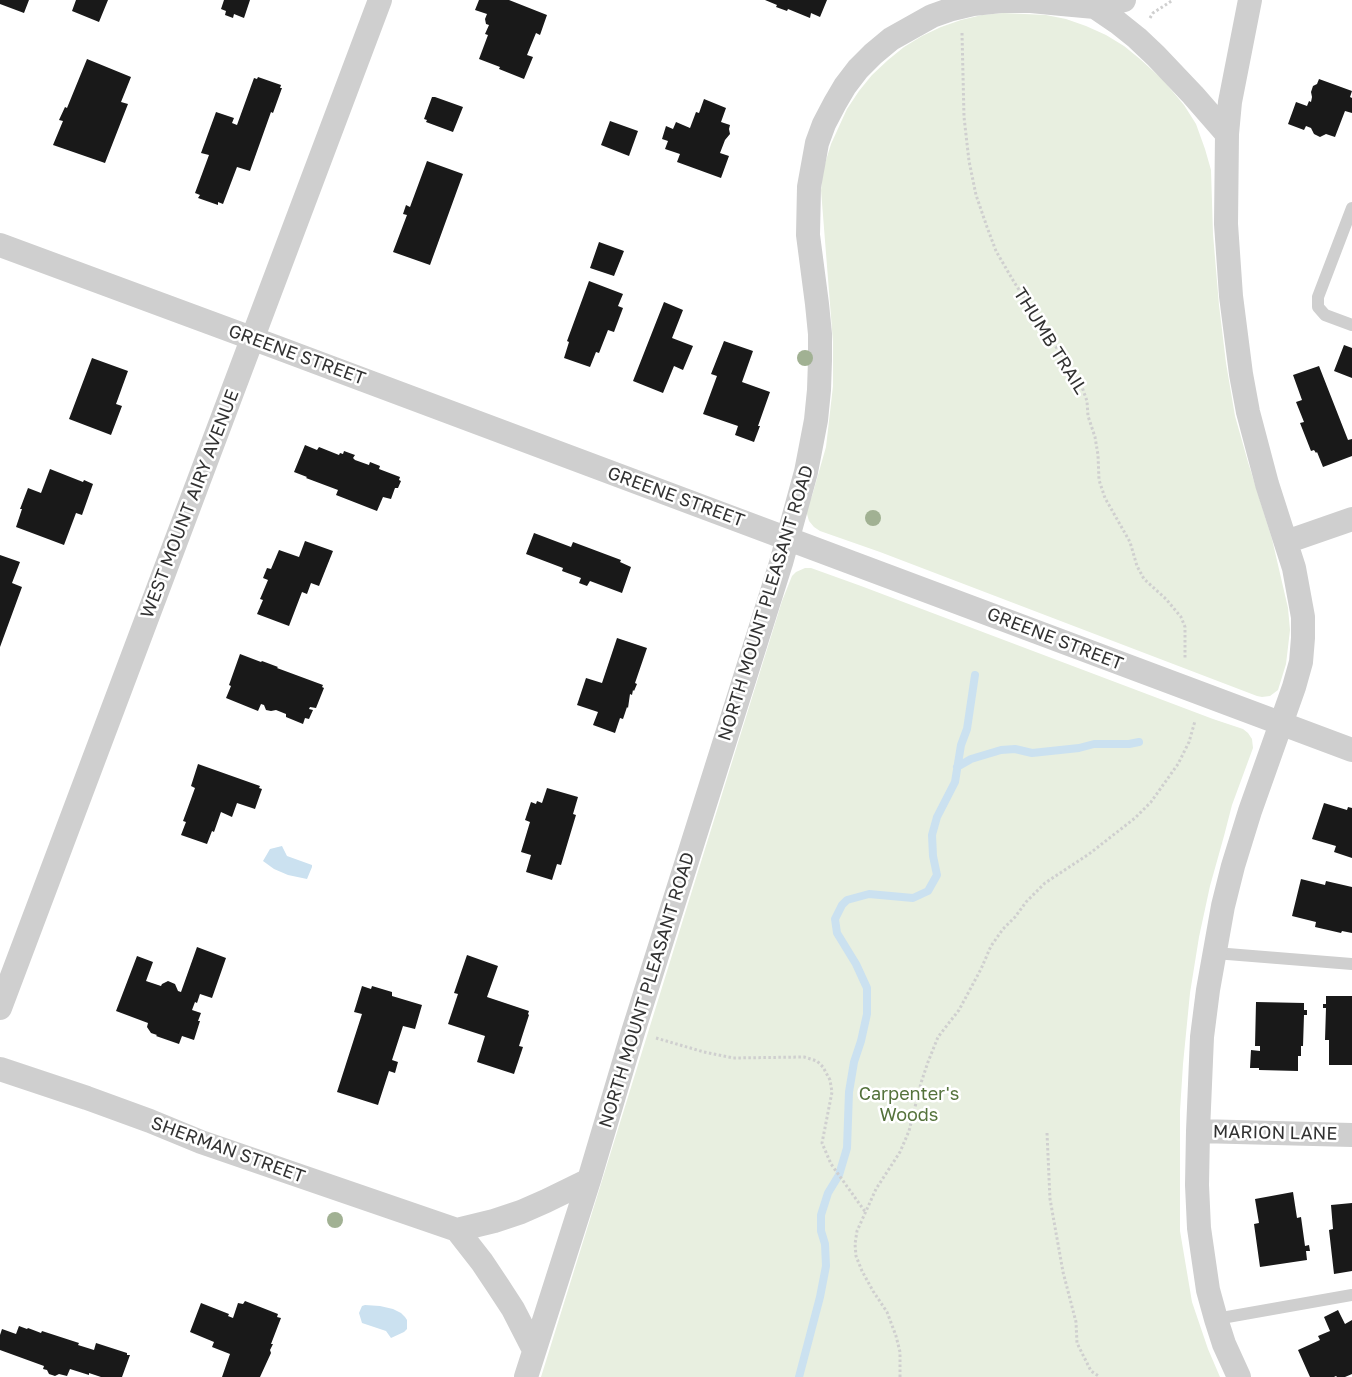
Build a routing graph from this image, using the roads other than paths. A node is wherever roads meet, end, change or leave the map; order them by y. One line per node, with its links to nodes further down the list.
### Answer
1 (380, 0): 9 (street, WEST MOUNT AIRY AVENUE)
2 (1124, 0): 4 (street, NORTH MOUNT PLEASANT ROAD)
3 (1250, 0): 5 (street)
4 (1095, 7): 5 (street); 11 (street, NORTH MOUNT PLEASANT ROAD)
5 (1227, 134): 12 (street)
6 (1352, 208): 8 (lane)
7 (0, 245): 9 (street, GREENE STREET)
8 (1352, 325)
9 (252, 338): 11 (street, GREENE STREET); 17 (street, WEST MOUNT AIRY AVENUE)
10 (1352, 519): 12 (street)
11 (788, 539): 13 (street, GREENE STREET); 21 (street, NORTH MOUNT PLEASANT ROAD)
12 (1286, 542): 13 (street)
13 (1281, 724): 14 (street, GREENE STREET); 15 (street)
14 (1352, 750)
15 (1215, 953): 16 (lane); 19 (street)
16 (1352, 964)
17 (0, 1008)
18 (0, 1069): 22 (street, SHERMAN STREET)
19 (1198, 1131): 20 (street, MARION LANE); 24 (street)
20 (1352, 1134)
21 (590, 1180): 22 (street); 25 (street, NORTH MOUNT PLEASANT ROAD)
22 (457, 1230): 25 (street)
23 (1352, 1295): 24 (lane)
24 (1216, 1319): 27 (street)
25 (534, 1350): 26 (street, NORTH MOUNT PLEASANT ROAD)
26 (526, 1377)
27 (1239, 1377)

